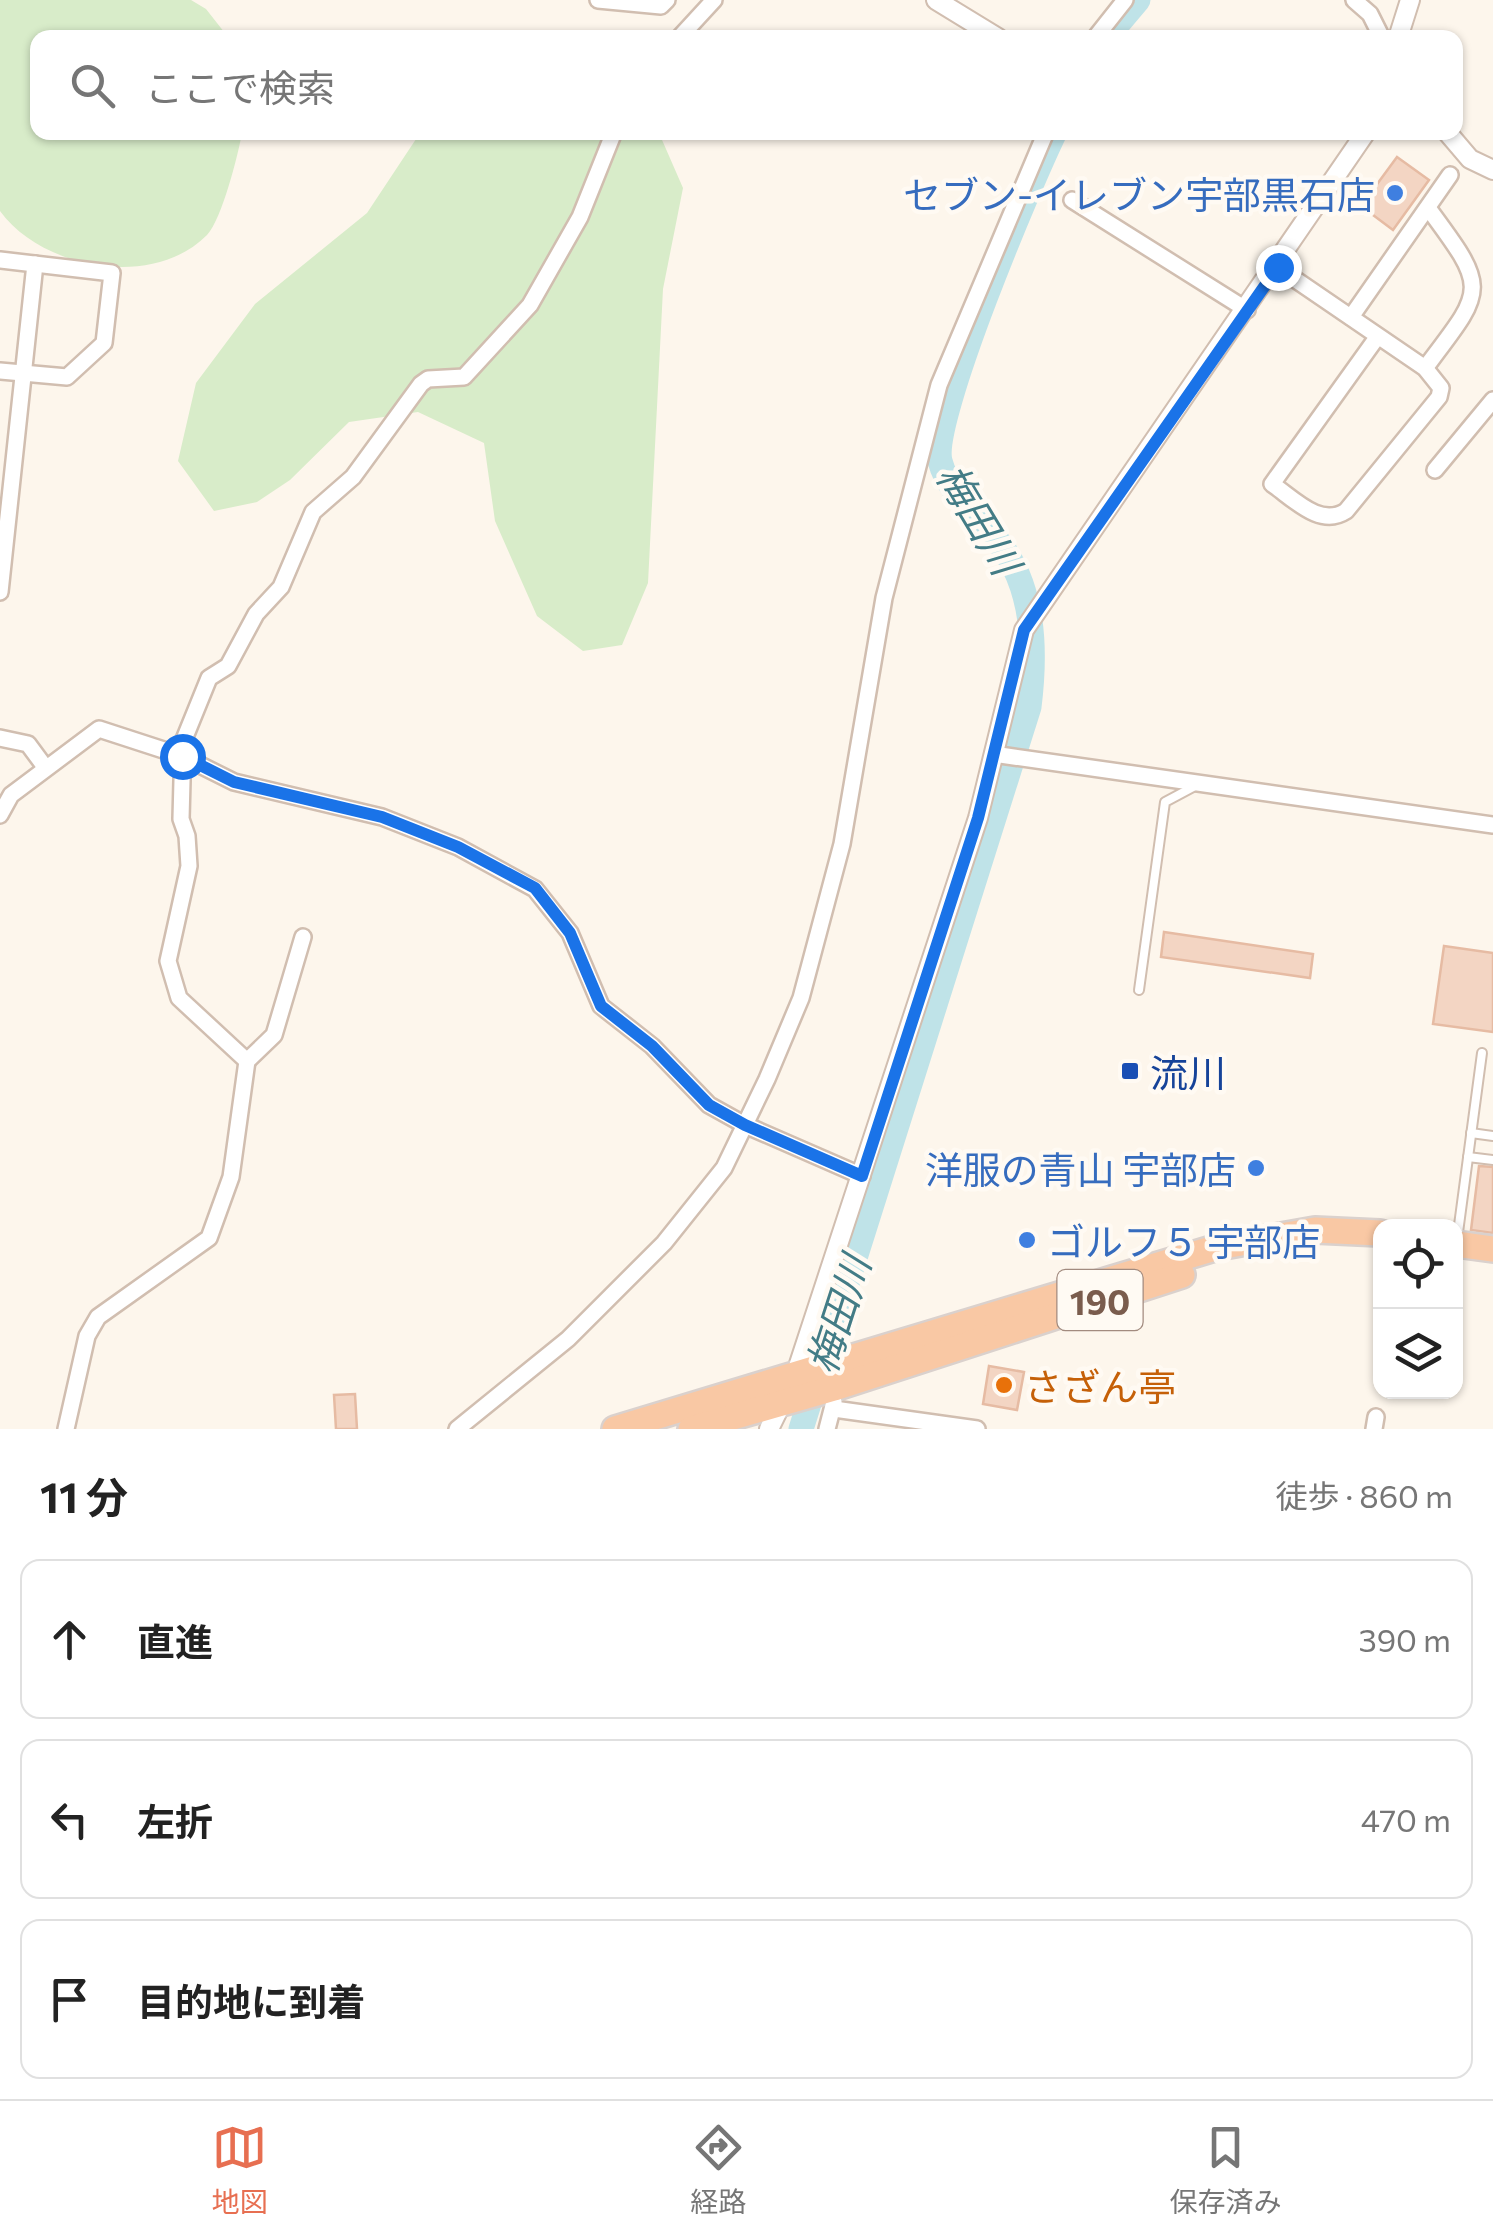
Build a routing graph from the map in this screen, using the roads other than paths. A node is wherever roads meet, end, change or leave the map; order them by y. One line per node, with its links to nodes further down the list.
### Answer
1 (598, 0): 2 (street)
2 (667, 0)
3 (714, 0): 8 (street)
4 (936, 0): 9 (street)
5 (1125, 0): 10 (street)
6 (1354, 0): 11 (street)
7 (1410, 0): 12 (street)
8 (686, 30)
9 (985, 30)
10 (1101, 30)
11 (1378, 30)
12 (1401, 30)
13 (611, 140): 35 (street)
14 (1043, 140): 45 (street)
15 (1361, 140): 23 (street)
16 (1454, 140): 17 (street)
17 (1493, 170)
18 (1450, 175): 20 (street)
19 (1072, 200): 24 (street)
20 (1428, 208): 25 (street); 27 (street)
21 (0, 260): 22 (street)
22 (35, 264): 29 (street); 29 (street)
23 (1278, 267): 24 (street); 25 (street)
24 (1247, 310): 36 (street)
25 (1350, 317): 26 (street)
26 (1378, 336): 27 (street); 27 (street)
27 (1425, 368)
28 (0, 371): 29 (street)
29 (25, 373): 33 (street)
30 (1493, 400): 31 (street)
31 (1487, 416): 32 (street)
32 (1435, 470)
33 (0, 592)
34 (0, 738): 37 (street)
35 (182, 756): 37 (street); 44 (street); 45 (street)
36 (1011, 757): 38 (street); 50 (street)
37 (45, 768): 39 (street)
38 (1199, 784): 40 (street); 42 (lane)
39 (0, 815)
40 (1493, 825)
41 (303, 937): 44 (street)
42 (1138, 990)
43 (1482, 1053): 46 (lane)
44 (247, 1062): 59 (street)
45 (745, 1125): 50 (street); 60 (street)
46 (1471, 1134): 47 (lane); 48 (lane)
47 (1493, 1136)
48 (1468, 1157): 49 (lane); 51 (lane)
49 (1493, 1160)
50 (862, 1176): 58 (street)
51 (1459, 1219)
52 (1373, 1234): 58 (highway, 190)
53 (1463, 1245): 55 (highway)
54 (1373, 1247): 58 (highway, 190)
55 (1493, 1249)
56 (1463, 1258): 57 (highway)
57 (1493, 1262)
58 (815, 1385): 61 (highway, 190); 62 (highway, 190); 63 (street); 64 (street); 65 (street)
59 (66, 1429)
60 (456, 1429)
61 (614, 1429)
62 (690, 1429)
63 (769, 1429)
64 (827, 1429)
65 (977, 1429)

